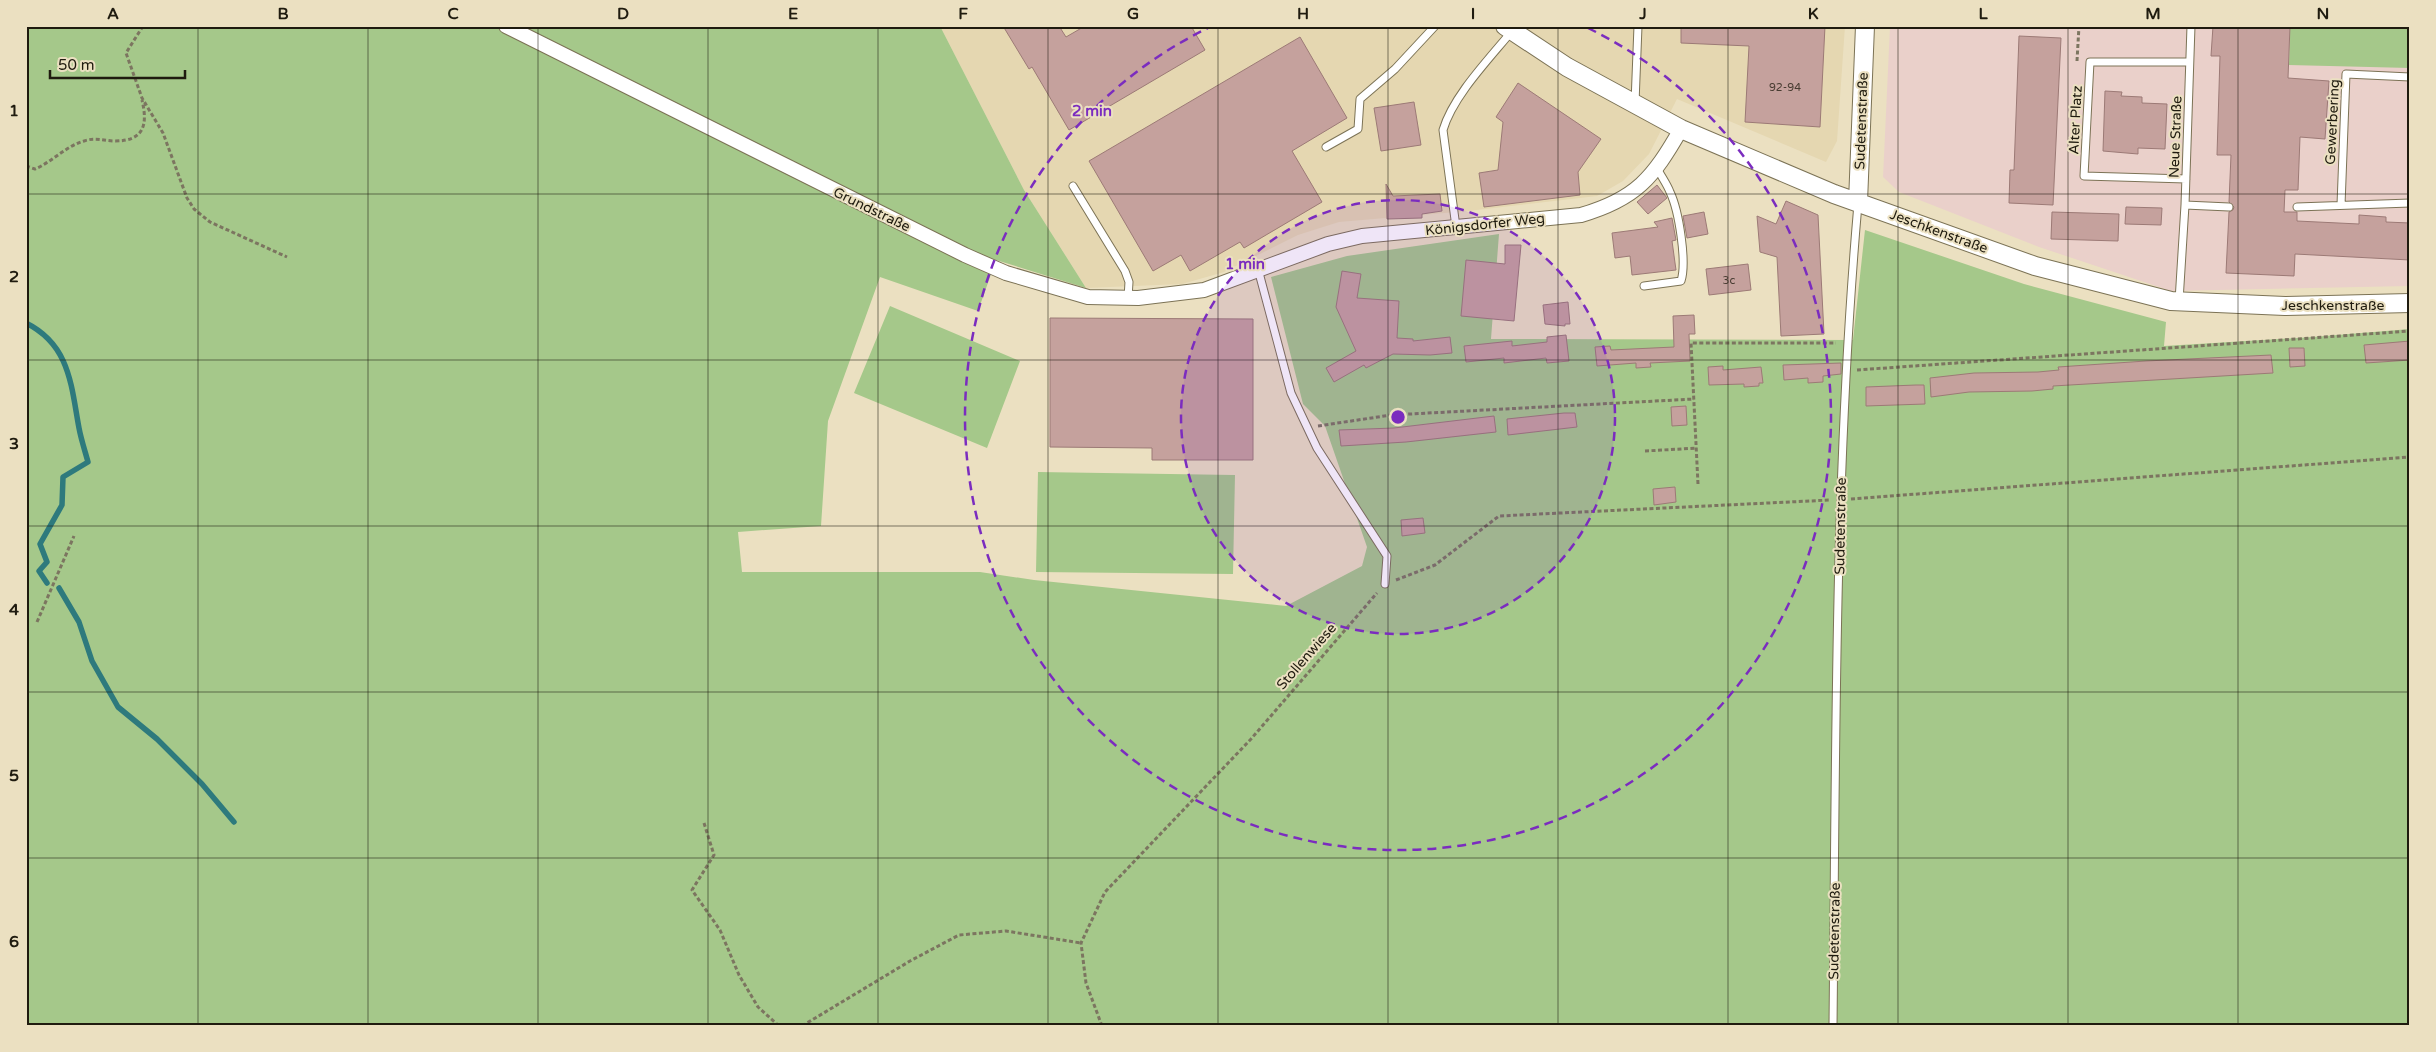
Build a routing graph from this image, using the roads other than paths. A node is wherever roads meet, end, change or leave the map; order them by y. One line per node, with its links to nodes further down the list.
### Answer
1 (506, 26): 24 (street, Grundstraße)
2 (1435, 26): 11 (lane)
3 (1638, 26): 9 (lane)
4 (1865, 26): 15 (street, Sudetenstraße)
5 (2191, 26): 7 (lane, Neue Straße)
6 (1509, 29): 9 (street, Jeschkenstraße); 21 (lane)
7 (2189, 62): 13 (lane, Neue Straße); 13 (lane, Alter Platz)
8 (2410, 77): 18 (lane, Gewerbering)
9 (1634, 104): 10 (street, Jeschkenstraße)
10 (1681, 129): 12 (street, Königsdorfer Weg); 15 (street, Jeschkenstraße)
11 (1326, 147)
12 (1657, 168): 21 (street, Königsdorfer Weg); 23 (lane)
13 (2186, 179): 17 (lane, Neue Straße)
14 (1073, 186): 24 (lane)
15 (1858, 202): 25 (street, Jeschkenstraße); 28 (lane, Sudetenstraße)
16 (2410, 203): 18 (lane)
17 (2185, 205): 19 (lane); 25 (lane, Neue Straße)
18 (2341, 205): 20 (lane)
19 (2229, 207)
20 (2297, 207)
21 (1456, 227): 22 (street, Königsdorfer Weg)
22 (1258, 269): 24 (street, Grundstraße); 27 (lane)
23 (1644, 286)
24 (1128, 298)
25 (2179, 301): 26 (street, Jeschkenstraße)
26 (2410, 303)
27 (1385, 584)
28 (1833, 1026)

